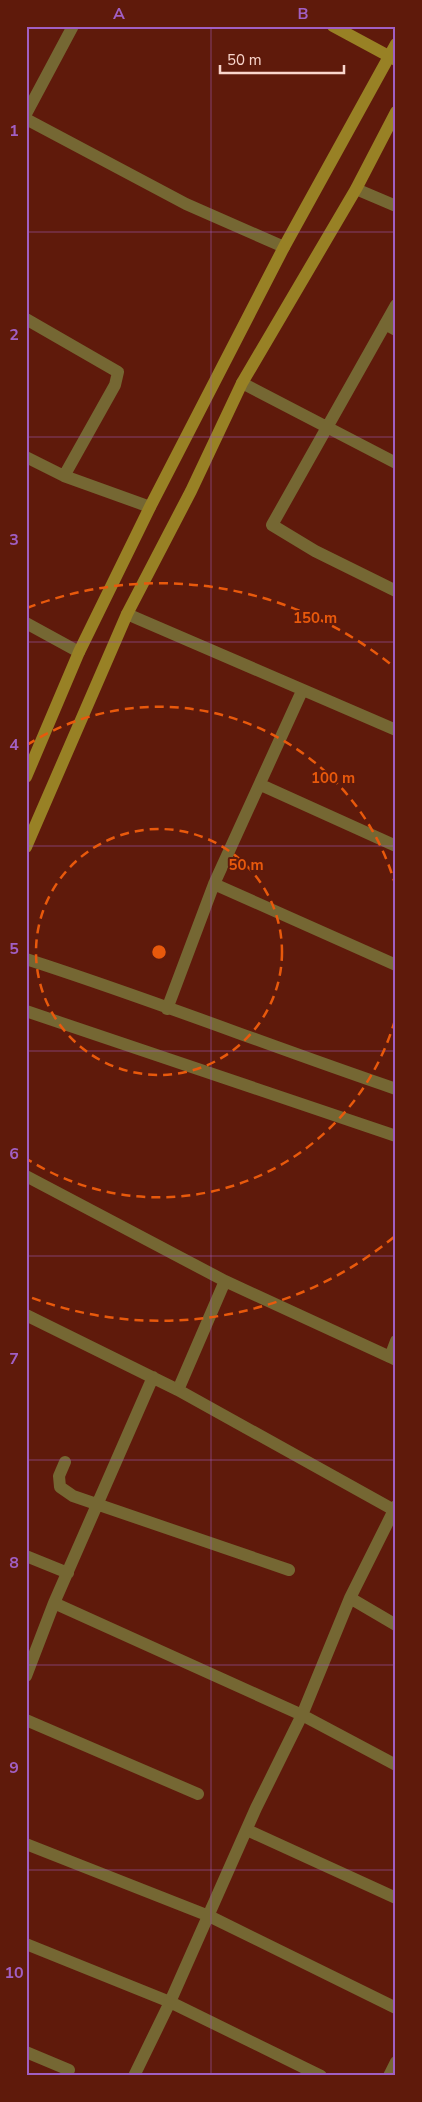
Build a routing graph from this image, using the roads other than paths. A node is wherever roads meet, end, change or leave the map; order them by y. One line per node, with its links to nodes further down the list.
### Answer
1 (73, 26): 6 (street)
2 (333, 26): 4 (street)
3 (396, 44): 4 (street)
4 (393, 58): 10 (street)
5 (396, 112): 8 (street)
6 (26, 114)
7 (26, 118): 10 (street)
8 (356, 189): 9 (street); 14 (street)
9 (396, 206)
10 (284, 248): 19 (street)
11 (396, 305): 13 (street)
12 (26, 320): 18 (street)
13 (390, 327): 15 (street)
14 (242, 384): 15 (street); 21 (street)
15 (327, 425): 17 (street); 20 (street)
16 (26, 456): 18 (street)
17 (396, 463)
18 (64, 476): 19 (street)
19 (150, 507): 23 (street)
20 (396, 591)
21 (127, 614): 24 (street); 29 (street)
22 (26, 623): 23 (street)
23 (79, 652): 26 (street)
24 (302, 691): 25 (street); 27 (street)
25 (396, 730)
26 (26, 777)
27 (261, 785): 28 (street); 30 (street)
28 (396, 846)
29 (26, 847)
30 (214, 884): 32 (street); 33 (street)
31 (26, 959): 33 (street)
32 (396, 965)
33 (167, 1009): 35 (street)
34 (26, 1011): 36 (street)
35 (396, 1089)
36 (396, 1136)
37 (26, 1176): 38 (street)
38 (225, 1281): 41 (street); 43 (street)
39 (26, 1315): 42 (street)
40 (396, 1342): 41 (street)
41 (393, 1358)
42 (153, 1377): 43 (street); 45 (street)
43 (178, 1390): 46 (street)
44 (65, 1462): 45 (street)
45 (97, 1503): 48 (street); 49 (street)
46 (395, 1508): 50 (street)
47 (26, 1556): 49 (street)
48 (288, 1570)
49 (68, 1573): 51 (street)
50 (350, 1598): 52 (street); 56 (street)
51 (54, 1603): 54 (street); 56 (street)
52 (396, 1625)
53 (26, 1636): 54 (street)
54 (38, 1641): 55 (street)
55 (26, 1676)
56 (302, 1715): 58 (street); 60 (street)
57 (26, 1720): 59 (street)
58 (396, 1765)
59 (198, 1794)
60 (247, 1830): 62 (street); 63 (street)
61 (26, 1844): 63 (street)
62 (396, 1898)
63 (208, 1916): 65 (street); 66 (street)
64 (26, 1944): 65 (street)
65 (170, 2002): 70 (street); 71 (street)
66 (396, 2008)
67 (26, 2052): 69 (street)
68 (396, 2062): 72 (street)
69 (69, 2070)
70 (134, 2076)
71 (321, 2076)
72 (389, 2076)

